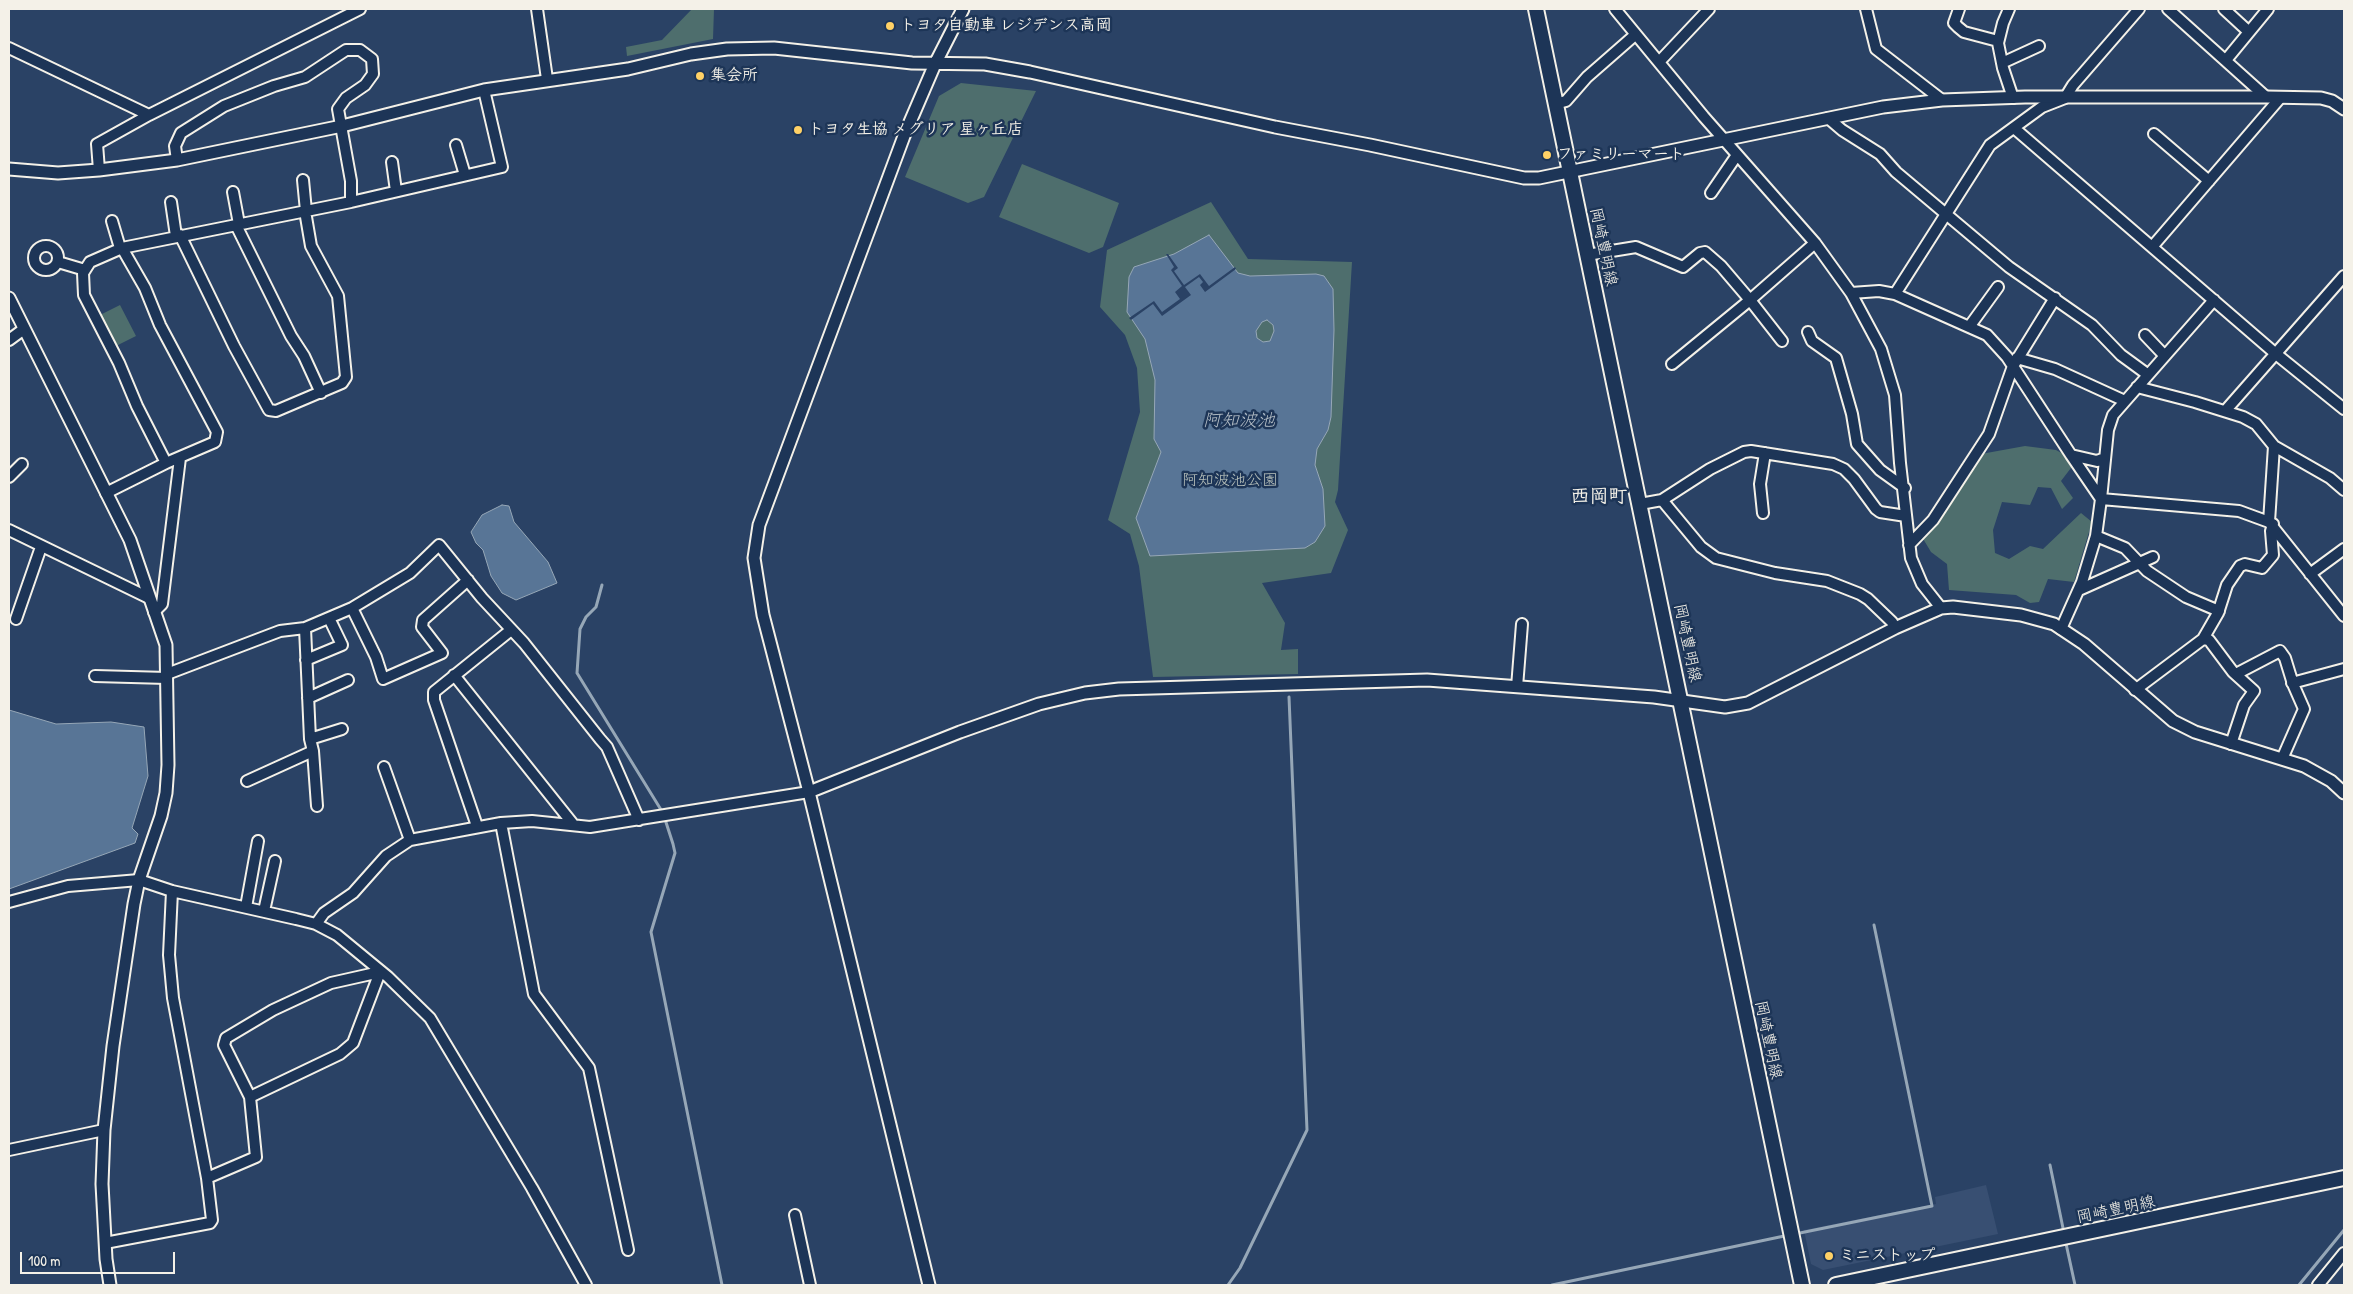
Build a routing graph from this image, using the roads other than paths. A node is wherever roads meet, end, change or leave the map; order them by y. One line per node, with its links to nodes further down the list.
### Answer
1 (537, 9): 23 (street)
2 (964, 9): 22 (street)
3 (1536, 9): 30 (main road, 岡崎豊明線)
4 (1615, 9): 15 (street)
5 (1709, 9): 20 (street)
6 (1866, 9): 29 (street)
7 (1959, 9): 16 (street)
8 (2009, 9): 16 (street)
9 (2138, 9): 28 (street)
10 (2168, 9): 19 (street)
11 (2224, 9): 14 (street)
12 (2268, 9): 14 (street)
13 (354, 10): 32 (street)
14 (2250, 32): 19 (street)
15 (1635, 36): 20 (street); 30 (street)
16 (1998, 41): 21 (street)
17 (2039, 46): 21 (street)
18 (9, 48): 32 (street)
19 (2226, 60): 25 (street)
20 (1659, 62): 37 (street)
21 (2002, 62): 27 (street)
22 (935, 64): 23 (street); 44 (street); 148 (street)
23 (547, 79): 24 (street)
24 (484, 90): 34 (street); 45 (street)
25 (2266, 97): 26 (street); 28 (street)
26 (2281, 97): 31 (street); 47 (street)
27 (2013, 98): 28 (street); 29 (street)
28 (2065, 98): 35 (street)
29 (1942, 100): 33 (street)
30 (1555, 104): 44 (main road, 岡崎豊明線)
31 (2344, 109)
32 (149, 115): 43 (street)
33 (1828, 118): 37 (street); 54 (street)
34 (342, 126): 40 (street); 40 (street); 52 (street)
35 (2014, 128): 54 (street); 59 (street)
36 (2154, 134): 47 (street)
37 (1725, 140): 39 (street); 44 (street)
38 (456, 145): 45 (street)
39 (1737, 155): 50 (street); 58 (street)
40 (177, 160): 43 (street)
41 (392, 162): 48 (street)
42 (9, 169): 43 (street)
43 (99, 170)
44 (1570, 173): 61 (main road, 岡崎豊明線)
45 (465, 175): 48 (street)
46 (303, 180): 53 (street)
47 (2209, 181): 59 (street)
48 (396, 191): 52 (street)
49 (233, 192): 56 (street)
50 (1710, 193)
51 (171, 202): 57 (street)
52 (351, 202): 53 (street)
53 (306, 211): 56 (street); 84 (street)
54 (1947, 213): 67 (street); 69 (street)
55 (112, 221): 60 (street)
56 (238, 225): 57 (street); 84 (street)
57 (178, 236): 60 (street); 84 (street)
58 (1815, 243): 66 (street); 70 (street)
59 (2152, 247): 71 (street)
60 (121, 248): 63 (street); 91 (street)
61 (1587, 255): 70 (street); 101 (main road, 岡崎豊明線)
62 (58, 262): 63 (street)
63 (85, 270): 93 (street)
64 (2344, 276): 78 (street)
65 (1998, 287): 72 (street)
66 (1851, 293): 67 (street); 96 (street)
67 (1895, 294): 72 (street)
68 (9, 298): 73 (street)
69 (2055, 298): 80 (street); 82 (street)
70 (1750, 300): 77 (street); 81 (street)
71 (2214, 300): 78 (street); 79 (street)
72 (1969, 327): 80 (street)
73 (24, 329): 76 (street); 98 (street)
74 (1808, 332): 96 (street)
75 (2145, 335): 79 (street)
76 (9, 340)
77 (1782, 341)
78 (2276, 354): 86 (street); 87 (street)
79 (2164, 355): 82 (street)
80 (2015, 362): 85 (street); 90 (street); 107 (street)
81 (1672, 364)
82 (2147, 374): 83 (street)
83 (2136, 387): 85 (street); 87 (street)
84 (321, 393)
85 (2125, 401): 92 (street)
86 (2344, 409)
87 (2226, 410): 88 (street)
88 (2274, 446): 97 (street); 104 (street)
89 (1766, 453): 100 (street); 102 (street); 103 (street)
90 (2072, 455): 92 (street); 99 (street)
91 (180, 458): 93 (street); 119 (street)
92 (2105, 458): 99 (street)
93 (166, 463): 98 (street)
94 (22, 464): 95 (street)
95 (9, 477)
96 (1904, 488): 103 (street)
97 (2344, 490)
98 (106, 493): 115 (street)
99 (2101, 499): 104 (street); 106 (street)
100 (1662, 500): 101 (street); 125 (street)
101 (1640, 504): 140 (main road, 岡崎豊明線)
102 (1763, 513)
103 (1906, 516): 107 (street)
104 (2271, 523): 112 (street); 118 (street)
105 (9, 530): 108 (street)
106 (2096, 536): 111 (street); 114 (street)
107 (1910, 545): 117 (street)
108 (41, 547): 115 (street); 122 (street)
109 (2344, 549): 112 (street)
110 (2153, 557): 111 (street)
111 (2139, 565): 114 (street); 118 (street)
112 (2310, 574): 120 (street)
113 (468, 580): 116 (street); 116 (street); 127 (street)
114 (2079, 590): 126 (street)
115 (149, 598): 119 (street)
116 (352, 608): 121 (street)
117 (1941, 608): 125 (street); 126 (street)
118 (2219, 611): 128 (street)
119 (154, 612): 134 (street)
120 (2344, 616)
121 (329, 618): 124 (street); 129 (street)
122 (16, 619)
123 (1522, 624): 137 (street)
124 (305, 628): 129 (street); 134 (street)
125 (1895, 628): 140 (street)
126 (2061, 629): 138 (street)
127 (511, 630): 132 (street); 151 (street)
128 (2202, 639): 131 (street); 138 (street)
129 (306, 660): 139 (street)
130 (2344, 669): 136 (street)
131 (2236, 674): 136 (street); 143 (street)
132 (454, 675): 153 (street); 154 (street)
133 (96, 676): 134 (street)
134 (167, 676): 158 (street)
135 (348, 680): 139 (street)
136 (2292, 683): 145 (street)
137 (1517, 687): 140 (street); 148 (street)
138 (2135, 690): 143 (street)
139 (308, 698): 142 (street)
140 (1681, 701): 178 (main road, 岡崎豊明線)
141 (342, 729): 142 (street)
142 (310, 739): 144 (street)
143 (2231, 744): 145 (street)
144 (313, 751): 147 (street); 150 (street)
145 (2282, 758): 149 (street)
146 (384, 767): 155 (street)
147 (247, 781)
148 (809, 792): 151 (street); 177 (street)
149 (2344, 793)
150 (317, 806)
151 (639, 820): 153 (street)
152 (501, 823): 153 (street); 154 (street); 172 (street)
153 (574, 824)
154 (478, 826): 155 (street)
155 (410, 840): 163 (street)
156 (258, 841): 161 (street)
157 (275, 861): 162 (street)
158 (139, 880): 159 (street); 160 (street); 166 (street)
159 (172, 891): 161 (street); 168 (street)
160 (9, 902)
161 (246, 907): 162 (street)
162 (264, 911): 163 (street)
163 (316, 924): 164 (street)
164 (380, 972): 165 (street); 165 (street); 175 (street)
165 (250, 1097): 168 (street)
166 (104, 1130): 167 (street); 171 (street)
167 (9, 1150)
168 (207, 1178): 171 (street)
169 (2344, 1178): 179 (main road, 岡崎豊明線)
170 (796, 1215): 176 (street)
171 (105, 1244): 174 (street)
172 (628, 1250)
173 (2344, 1253): 180 (street)
174 (110, 1285)
175 (586, 1285)
176 (810, 1285)
177 (929, 1285)
178 (1802, 1285)
179 (1836, 1285)
180 (2318, 1285)

